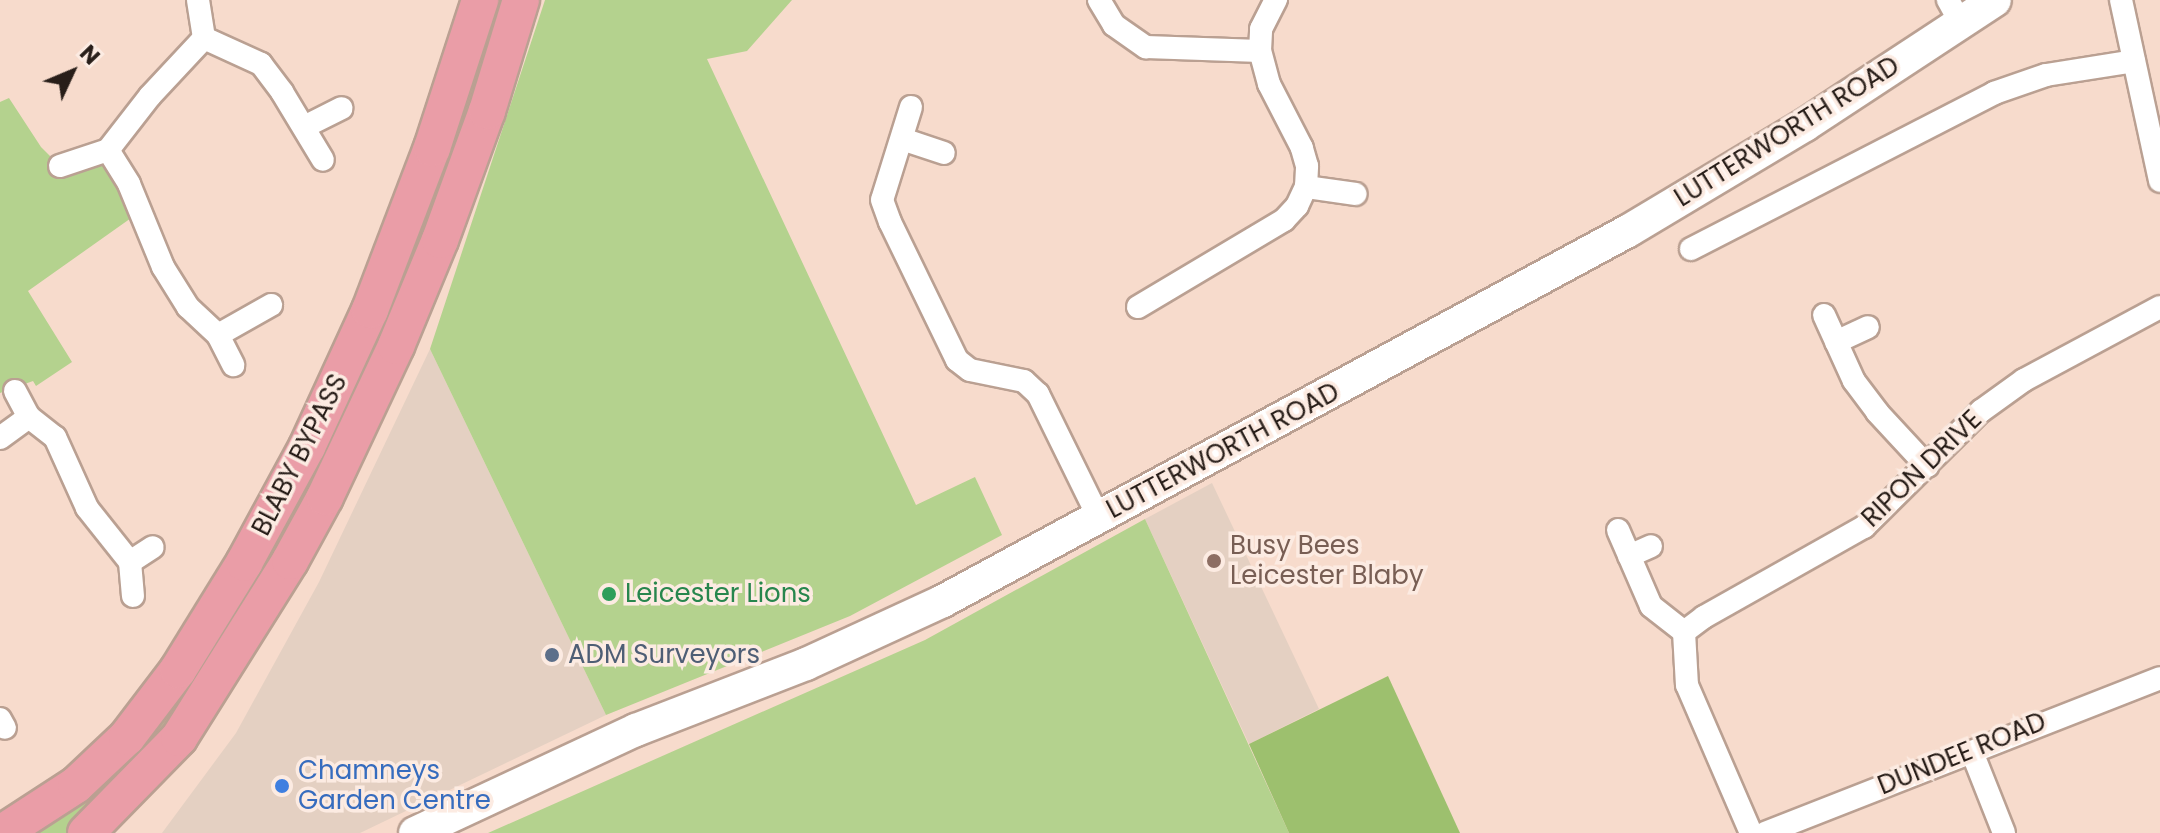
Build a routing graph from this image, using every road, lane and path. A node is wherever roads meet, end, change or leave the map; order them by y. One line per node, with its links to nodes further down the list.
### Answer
1 (198, 0): 9 (street)
2 (480, 0): 46 (main road, BLABY BYPASS)
3 (521, 0): 47 (main road, BLABY BYPASS)
4 (1099, 0): 10 (street)
5 (1276, 0): 10 (street)
6 (1995, 0): 8 (street, LUTTERWORTH ROAD)
7 (2121, 0): 11 (street)
8 (1954, 11): 36 (street, LUTTERWORTH ROAD)
9 (204, 38): 14 (street); 16 (street)
10 (1260, 51): 21 (street)
11 (2134, 61): 20 (street); 23 (street, LUTTERWORTH ROAD)
12 (911, 107): 15 (street)
13 (342, 108): 14 (street)
14 (304, 127): 18 (street)
15 (902, 139): 17 (street); 36 (street)
16 (108, 150): 19 (street); 29 (street)
17 (944, 153)
18 (323, 160)
19 (60, 166)
20 (2160, 181)
21 (1306, 187): 22 (street); 25 (street)
22 (1356, 194)
23 (1691, 249)
24 (271, 305): 29 (street)
25 (1138, 307)
26 (2160, 307): 35 (street, RIPON DRIVE)
27 (1824, 315): 30 (street)
28 (1868, 327): 30 (street)
29 (218, 335): 31 (street)
30 (1836, 342): 35 (street)
31 (233, 365)
32 (15, 391): 33 (street)
33 (29, 417): 34 (street); 41 (street)
34 (0, 438)
35 (1927, 466): 43 (street, RIPON DRIVE)
36 (1099, 518): 48 (street, LUTTERWORTH ROAD)
37 (1618, 530): 40 (street)
38 (1651, 546): 40 (street)
39 (153, 547): 41 (street)
40 (1629, 556): 43 (street)
41 (130, 562): 42 (street)
42 (133, 596)
43 (1684, 632): 49 (street)
44 (2160, 678): 45 (street, DUNDEE ROAD)
45 (1972, 752): 50 (street, DUNDEE ROAD); 51 (street)
46 (2, 833)
47 (86, 833)
48 (415, 833)
49 (1751, 833)
50 (1765, 833)
51 (2004, 833)

